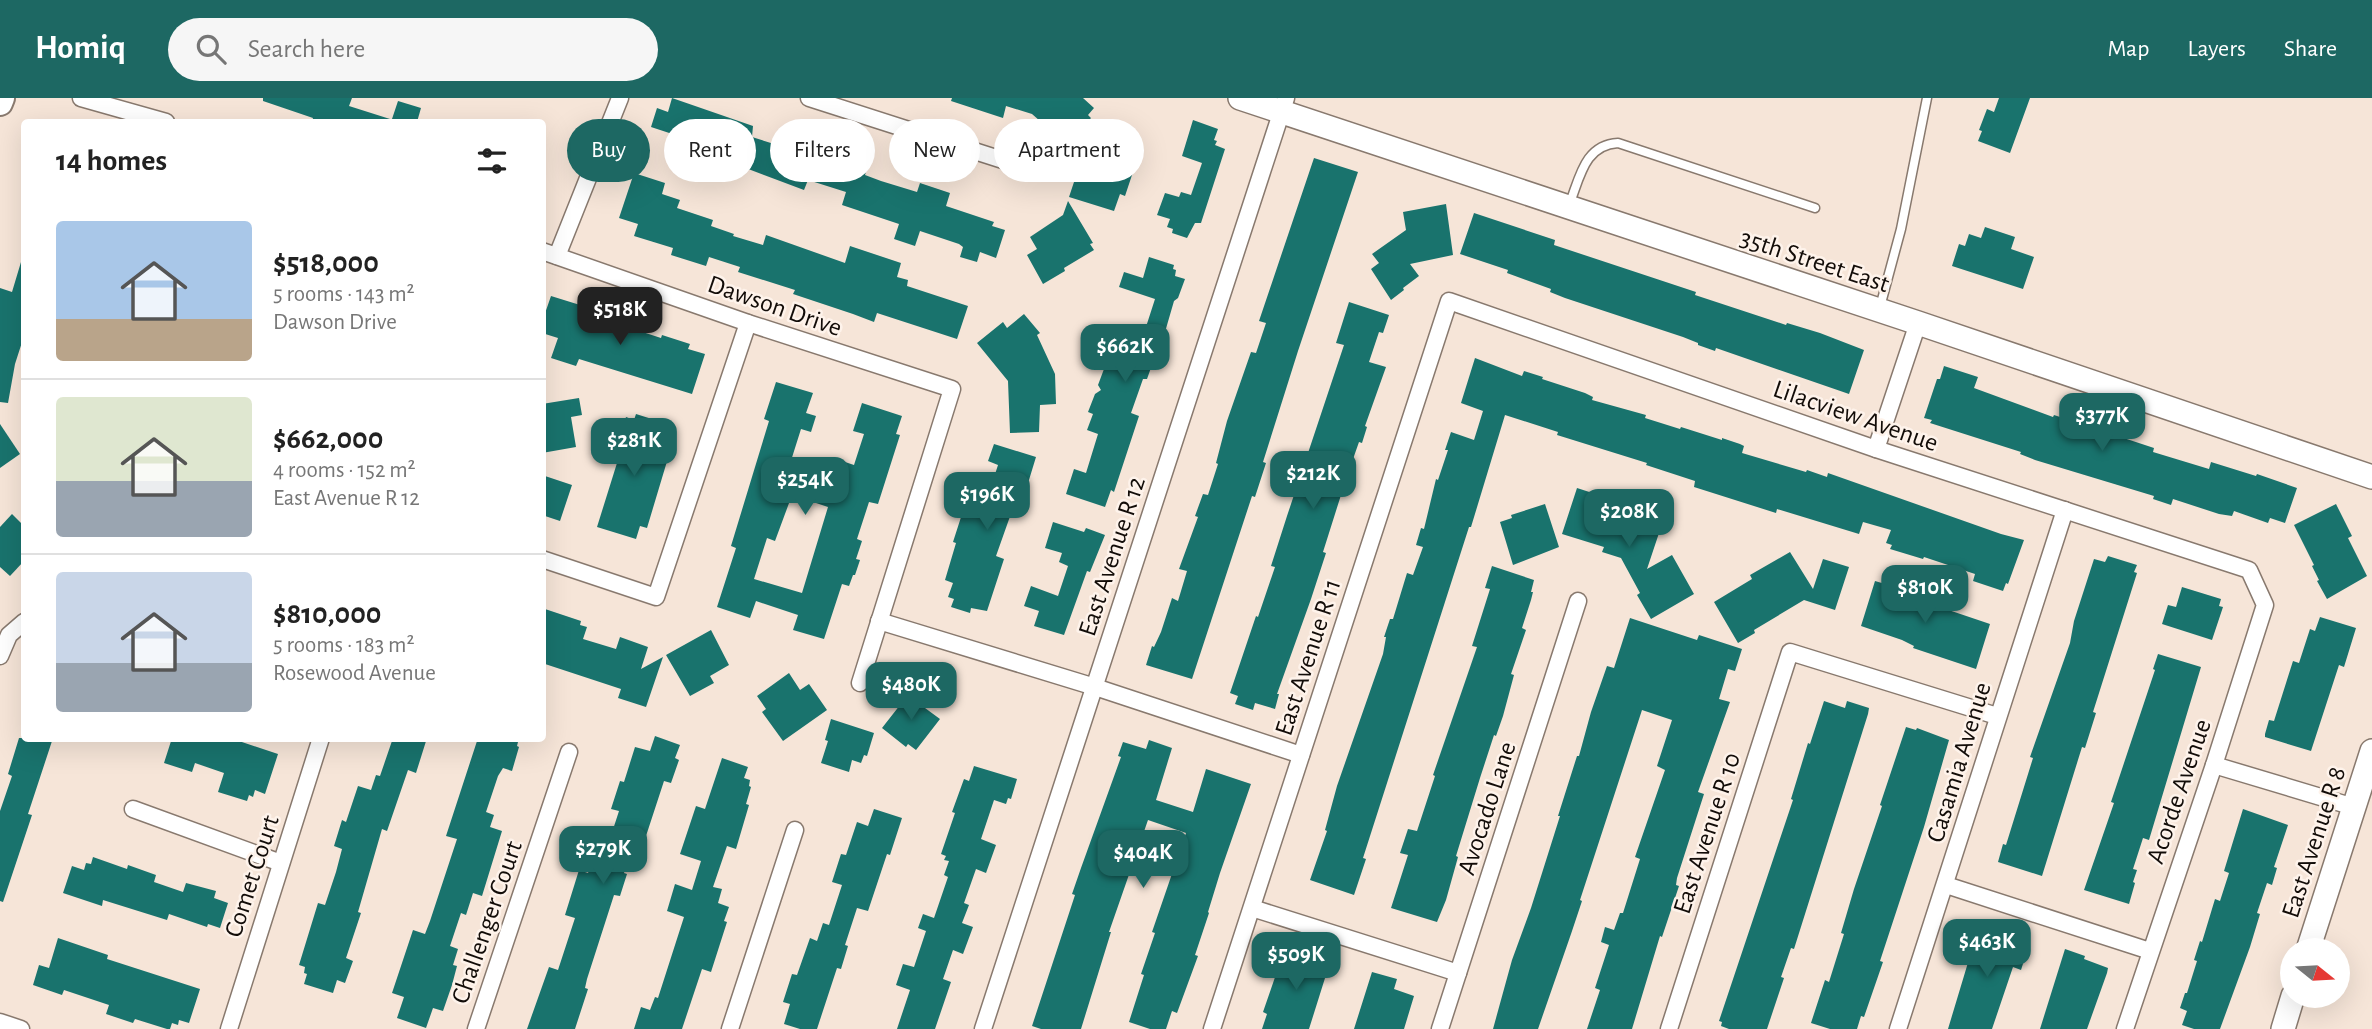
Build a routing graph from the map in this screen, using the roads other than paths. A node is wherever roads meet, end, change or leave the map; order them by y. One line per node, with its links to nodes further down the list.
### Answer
1 (2, 98): 7 (main road)
2 (81, 98): 9 (street)
3 (620, 98): 13 (street)
4 (809, 98): 10 (street)
5 (1240, 98): 8 (street, 35th Street East)
6 (1927, 98): 15 (lane)
7 (0, 103)
8 (1284, 105): 11 (street, 35th Street East); 28 (street, East Avenue R 12)
9 (147, 119)
10 (994, 157)
11 (1568, 208): 12 (lane); 15 (street, 35th Street East)
12 (1815, 208)
13 (550, 254): 16 (street, Dawson Drive)
14 (1449, 301): 18 (street, Lilacview Avenue); 33 (street, East Avenue R 11)
15 (1879, 310): 17 (street, 35th Street East)
16 (748, 323): 21 (street); 24 (street, Dawson Drive)
17 (1918, 323): 18 (street); 19 (street, 35th Street East)
18 (1876, 449): 20 (street, Lilacview Avenue)
19 (2372, 478)
20 (2065, 510): 22 (street, Lilacview Avenue); 29 (street, Casamia Avenue)
21 (546, 560)
22 (2249, 570): 34 (street, Acorde Avenue)
23 (1578, 601): 43 (street, Avocado Lane)
24 (879, 621): 27 (street); 28 (street)
25 (21, 625): 26 (street)
26 (0, 656)
27 (860, 683)
28 (1095, 687): 33 (street); 50 (street, East Avenue R 12)
29 (1997, 716): 39 (street, Casamia Avenue); 53 (street, East Avenue R 10)
30 (320, 742): 38 (street, Comet Court)
31 (2372, 751): 35 (street, East Avenue R 8)
32 (569, 752): 48 (street, Challenger Court)
33 (1301, 755): 40 (street, East Avenue R 11)
34 (2214, 765): 35 (street); 42 (street, Acorde Avenue)
35 (2354, 807): 41 (street, East Avenue R 8)
36 (133, 809): 38 (street)
37 (795, 830): 49 (street)
38 (281, 863): 47 (street, Comet Court)
39 (1946, 885): 42 (street); 54 (street, Casamia Avenue)
40 (1252, 908): 43 (street); 51 (street, East Avenue R 11)
41 (2312, 938)
42 (2150, 951): 55 (street, Acorde Avenue)
43 (1458, 973): 52 (street, Avocado Lane)
44 (2289, 1008): 56 (street)
45 (0, 1022): 46 (street)
46 (21, 1029)
47 (229, 1029)
48 (476, 1029)
49 (730, 1029)
50 (983, 1029)
51 (1212, 1029)
52 (1440, 1029)
53 (1669, 1029)
54 (1898, 1029)
55 (2125, 1029)
56 (2283, 1029)

